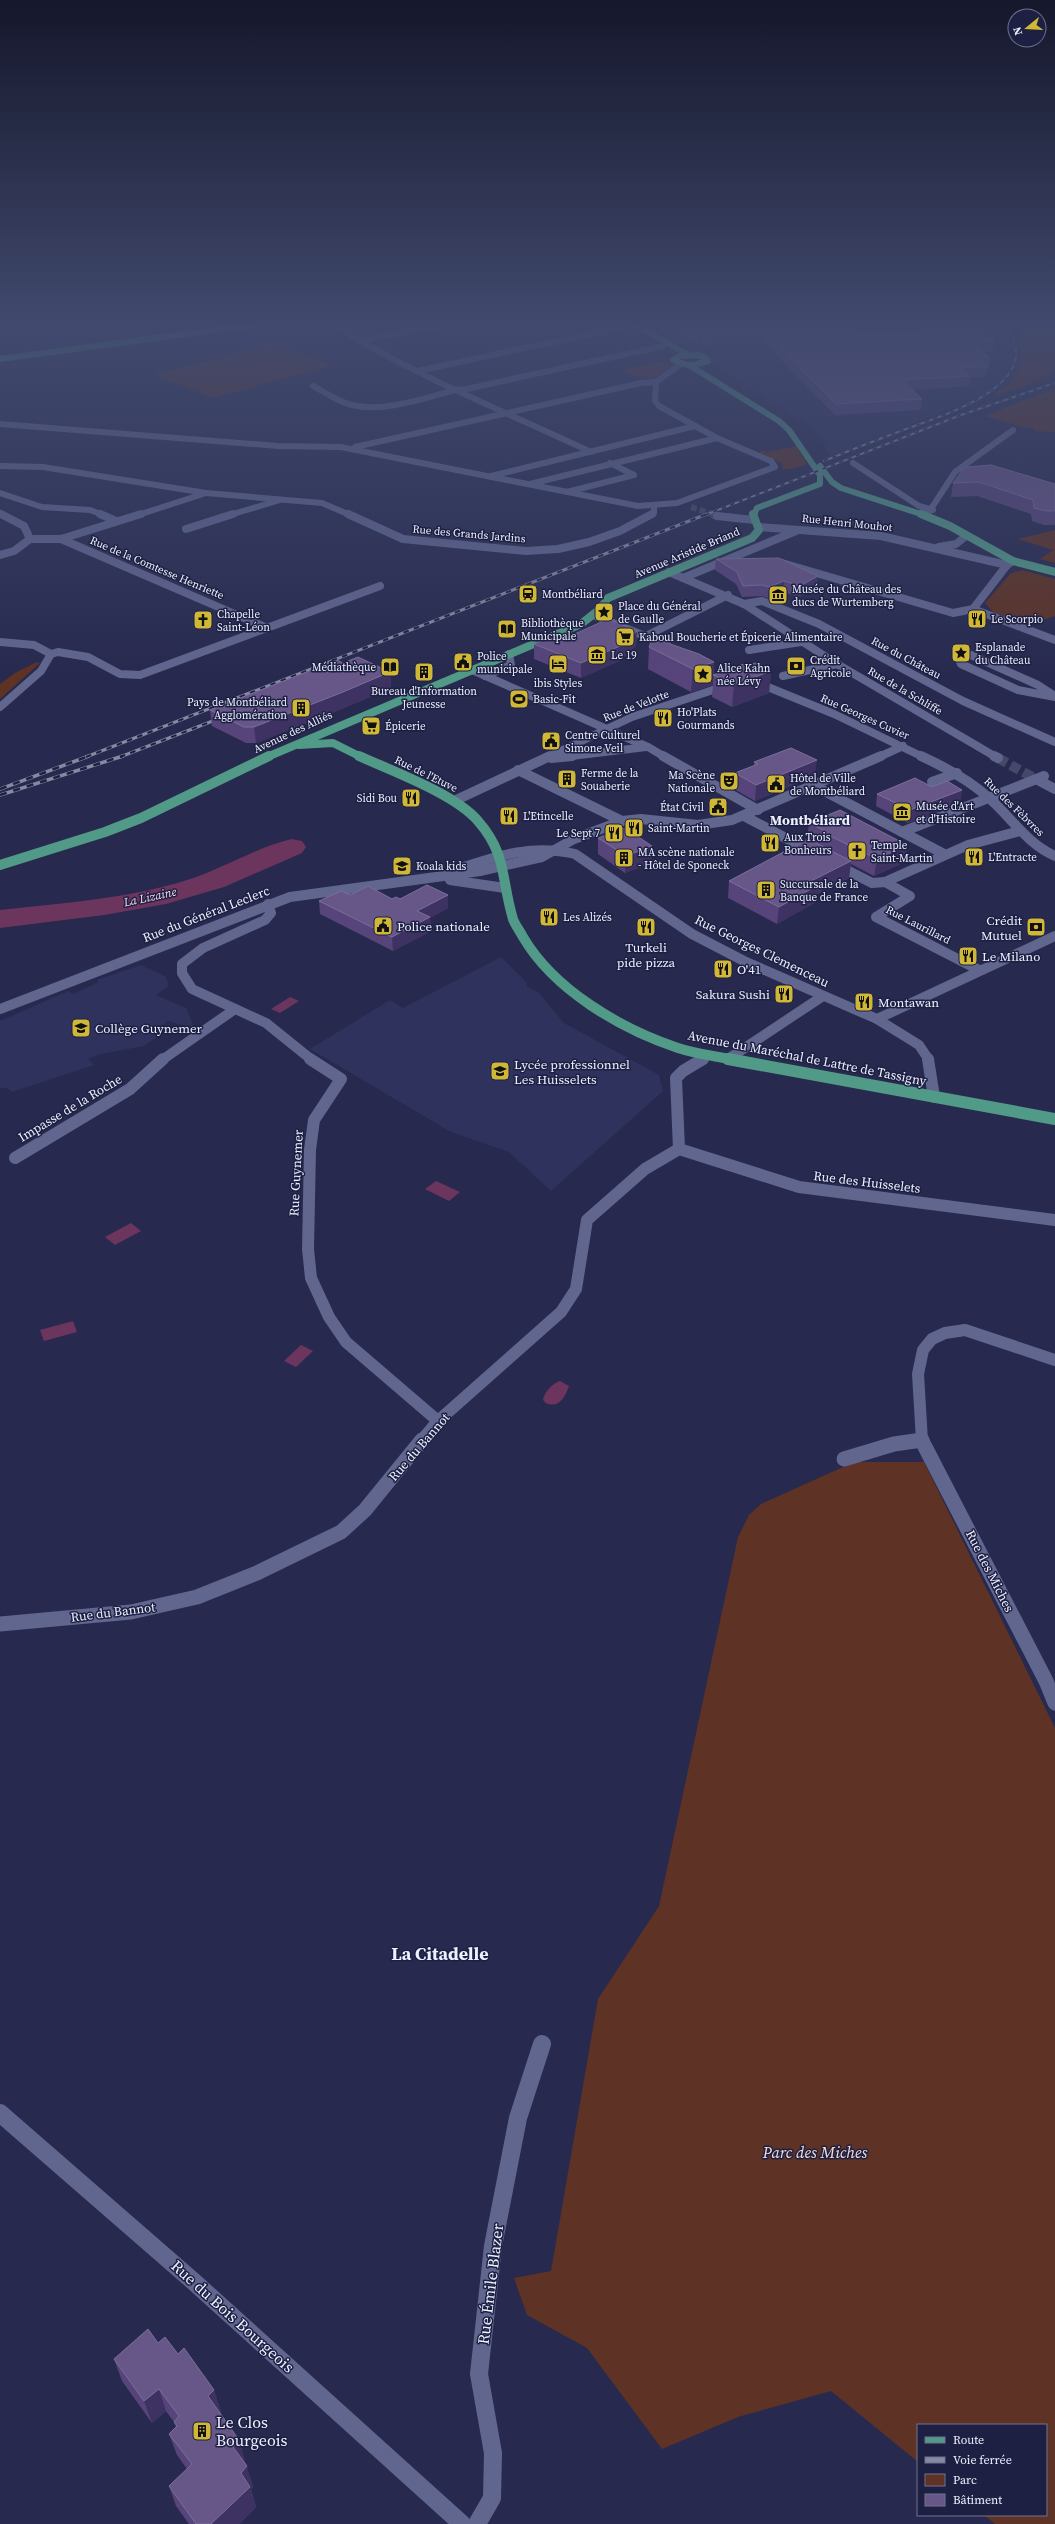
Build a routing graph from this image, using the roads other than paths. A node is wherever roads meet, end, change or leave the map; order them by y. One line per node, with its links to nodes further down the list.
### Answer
1 (212, 441): 10 (street)
2 (384, 441): 10 (street)
3 (568, 441): 11 (street)
4 (636, 441): 11 (street)
5 (706, 441): 13 (street)
6 (724, 441): 23 (street)
7 (796, 441): 17 (main road)
8 (804, 441): 18 (main road)
9 (997, 441): 26 (street)
10 (349, 449): 15 (street)
11 (591, 452): 15 (street)
12 (853, 463): 26 (street)
13 (610, 464): 16 (street); 20 (street)
14 (0, 466): 19 (street)
15 (487, 477): 16 (street)
16 (526, 485): 20 (street)
17 (812, 488): 18 (main road, Avenue Aristide Briand); 30 (main road, Avenue Aristide Briand)
18 (841, 488): 29 (main road)
19 (206, 492): 22 (street, Rue des Grands Jardins); 31 (street, Rue des Grands Jardins)
20 (564, 492): 24 (street)
21 (0, 493): 31 (street)
22 (287, 498): 24 (street, Rue des Grands Jardins); 33 (street)
23 (677, 502): 24 (street); 25 (street)
24 (654, 506)
25 (691, 507)
26 (933, 510): 29 (street)
27 (0, 514): 37 (street)
28 (717, 516): 30 (street)
29 (926, 516): 35 (main road)
30 (754, 520): 32 (main road, Avenue Aristide Briand)
31 (116, 522): 36 (street, Rue des Grands Jardins)
32 (759, 527): 34 (street, Rue Henri Mouhot); 44 (main road, Avenue Aristide Briand)
33 (186, 529)
34 (800, 529): 38 (street, Rue Henri Mouhot); 40 (street)
35 (966, 536): 38 (street, Rue Henri Mouhot); 42 (main road)
36 (61, 538): 37 (street, Rue des Grands Jardins); 52 (street, Rue de la Comtesse Henriette)
37 (30, 539): 39 (street)
38 (932, 547): 42 (street, Rue Henri Mouhot)
39 (0, 555)
40 (722, 562): 43 (street); 46 (street)
41 (773, 562): 50 (street)
42 (1010, 563): 45 (main road); 50 (street)
43 (738, 566)
44 (669, 572): 46 (street, Rue de la Schliffe); 51 (main road, Avenue Aristide Briand)
45 (1055, 572)
46 (683, 578): 48 (street, Rue de la Schliffe)
47 (380, 586): 52 (street)
48 (728, 595): 49 (street, Rue de la Schliffe); 53 (street)
49 (744, 604): 56 (street, Rue de la Schliffe); 71 (street, Rue du Château)
50 (973, 609): 54 (street)
51 (593, 615): 53 (street); 60 (main road, Avenue des Alliés)
52 (267, 628): 59 (street)
53 (649, 634): 57 (street)
54 (1055, 640)
55 (0, 642): 59 (street)
56 (801, 642): 58 (street); 61 (street, Rue de la Schliffe)
57 (674, 648)
58 (749, 650)
59 (51, 654): 68 (street)
60 (510, 654): 62 (main road, Avenue des Alliés); 63 (street)
61 (837, 664): 64 (street); 76 (street, Rue de la Schliffe)
62 (472, 670): 63 (street); 69 (main road, Avenue des Alliés)
63 (485, 676): 70 (street)
64 (783, 676)
65 (763, 685): 74 (street, Rue Georges Cuvier)
66 (719, 688): 70 (street, Rue de Velotte)
67 (1055, 697): 67 (street, Rue du Château)
68 (0, 707)
69 (336, 725): 72 (main road); 73 (main road, Avenue des Alliés)
70 (607, 728): 75 (street); 77 (street, Rue de Velotte)
71 (1055, 742)
72 (333, 743): 73 (main road, Rue de l'Etuve); 84 (main road, Rue de l'Etuve)
73 (291, 745): 94 (main road, Avenue des Alliés)
74 (903, 746): 79 (street, Rue Georges Cuvier); 81 (street, Rue du Général Leclerc)
75 (648, 747): 77 (street); 85 (street)
76 (998, 758)
77 (542, 759): 78 (street, Rue de Velotte)
78 (518, 770): 84 (street, Rue de Velotte); 87 (street)
79 (957, 773): 80 (street); 83 (street, Rue des Fèbvres)
80 (932, 782)
81 (813, 785): 85 (street, Rue du Général Leclerc); 89 (street)
82 (1055, 789): 83 (street)
83 (989, 798): 88 (street, Rue des Fèbvres); 89 (street)
84 (454, 801): 91 (main road, Rue de l'Etuve)
85 (758, 810): 86 (street, Rue du Général Leclerc)
86 (744, 816): 87 (street, Rue du Général Leclerc); 97 (street, Rue Laurillard)
87 (622, 821): 90 (street, Rue du Général Leclerc)
88 (1020, 830): 92 (street); 93 (street, Rue des Fèbvres)
89 (902, 832): 92 (street)
90 (558, 849): 91 (street, Rue du Général Leclerc); 95 (street, Rue du Général Leclerc); 102 (street, Rue Georges Clemenceau)
91 (500, 854): 95 (main road, Rue de l'Etuve); 96 (street, Rue du Général Leclerc)
92 (944, 854): 97 (street)
93 (1055, 856)
94 (0, 866)
95 (503, 866): 96 (street, Rue du Général Leclerc); 98 (main road, Avenue du Maréchal de Lattre de Tassigny)
96 (431, 878): 98 (street, Rue du Général Leclerc); 99 (street, Rue du Général Leclerc)
97 (885, 882): 101 (street, Rue Laurillard)
98 (505, 888): 106 (main road, Avenue du Maréchal de Lattre de Tassigny)
99 (268, 904): 103 (street, Rue Guynemer); 104 (street, Rue du Général Leclerc)
100 (1055, 936): 101 (street)
101 (979, 970): 105 (street)
102 (822, 996): 105 (street, Rue Georges Clemenceau); 107 (street)
103 (235, 1009): 111 (street, Impasse de la Roche); 114 (street, Rue Guynemer)
104 (0, 1010)
105 (877, 1019): 108 (street, Rue Georges Clemenceau)
106 (707, 1055): 107 (main road, Avenue du Maréchal de Lattre de Tassigny); 110 (street)
107 (728, 1059): 108 (main road, Avenue du Maréchal de Lattre de Tassigny)
108 (934, 1097): 109 (main road, Avenue du Maréchal de Lattre de Tassigny)
109 (1055, 1119)
110 (679, 1149): 112 (street, Rue des Huisselets); 114 (street, Rue du Bannot)
111 (15, 1158)
112 (1055, 1220)
113 (1055, 1360): 115 (street)
114 (438, 1422): 117 (street, Rue du Bannot)
115 (922, 1441): 116 (street); 118 (street, Rue des Miches)
116 (844, 1459)
117 (0, 1624)
118 (1055, 1703)
119 (542, 2044): 122 (street, Rue Émile Blazer)
120 (0, 2113): 121 (street, Rue du Bois Bourgeois)
121 (462, 2524)
122 (477, 2524)

